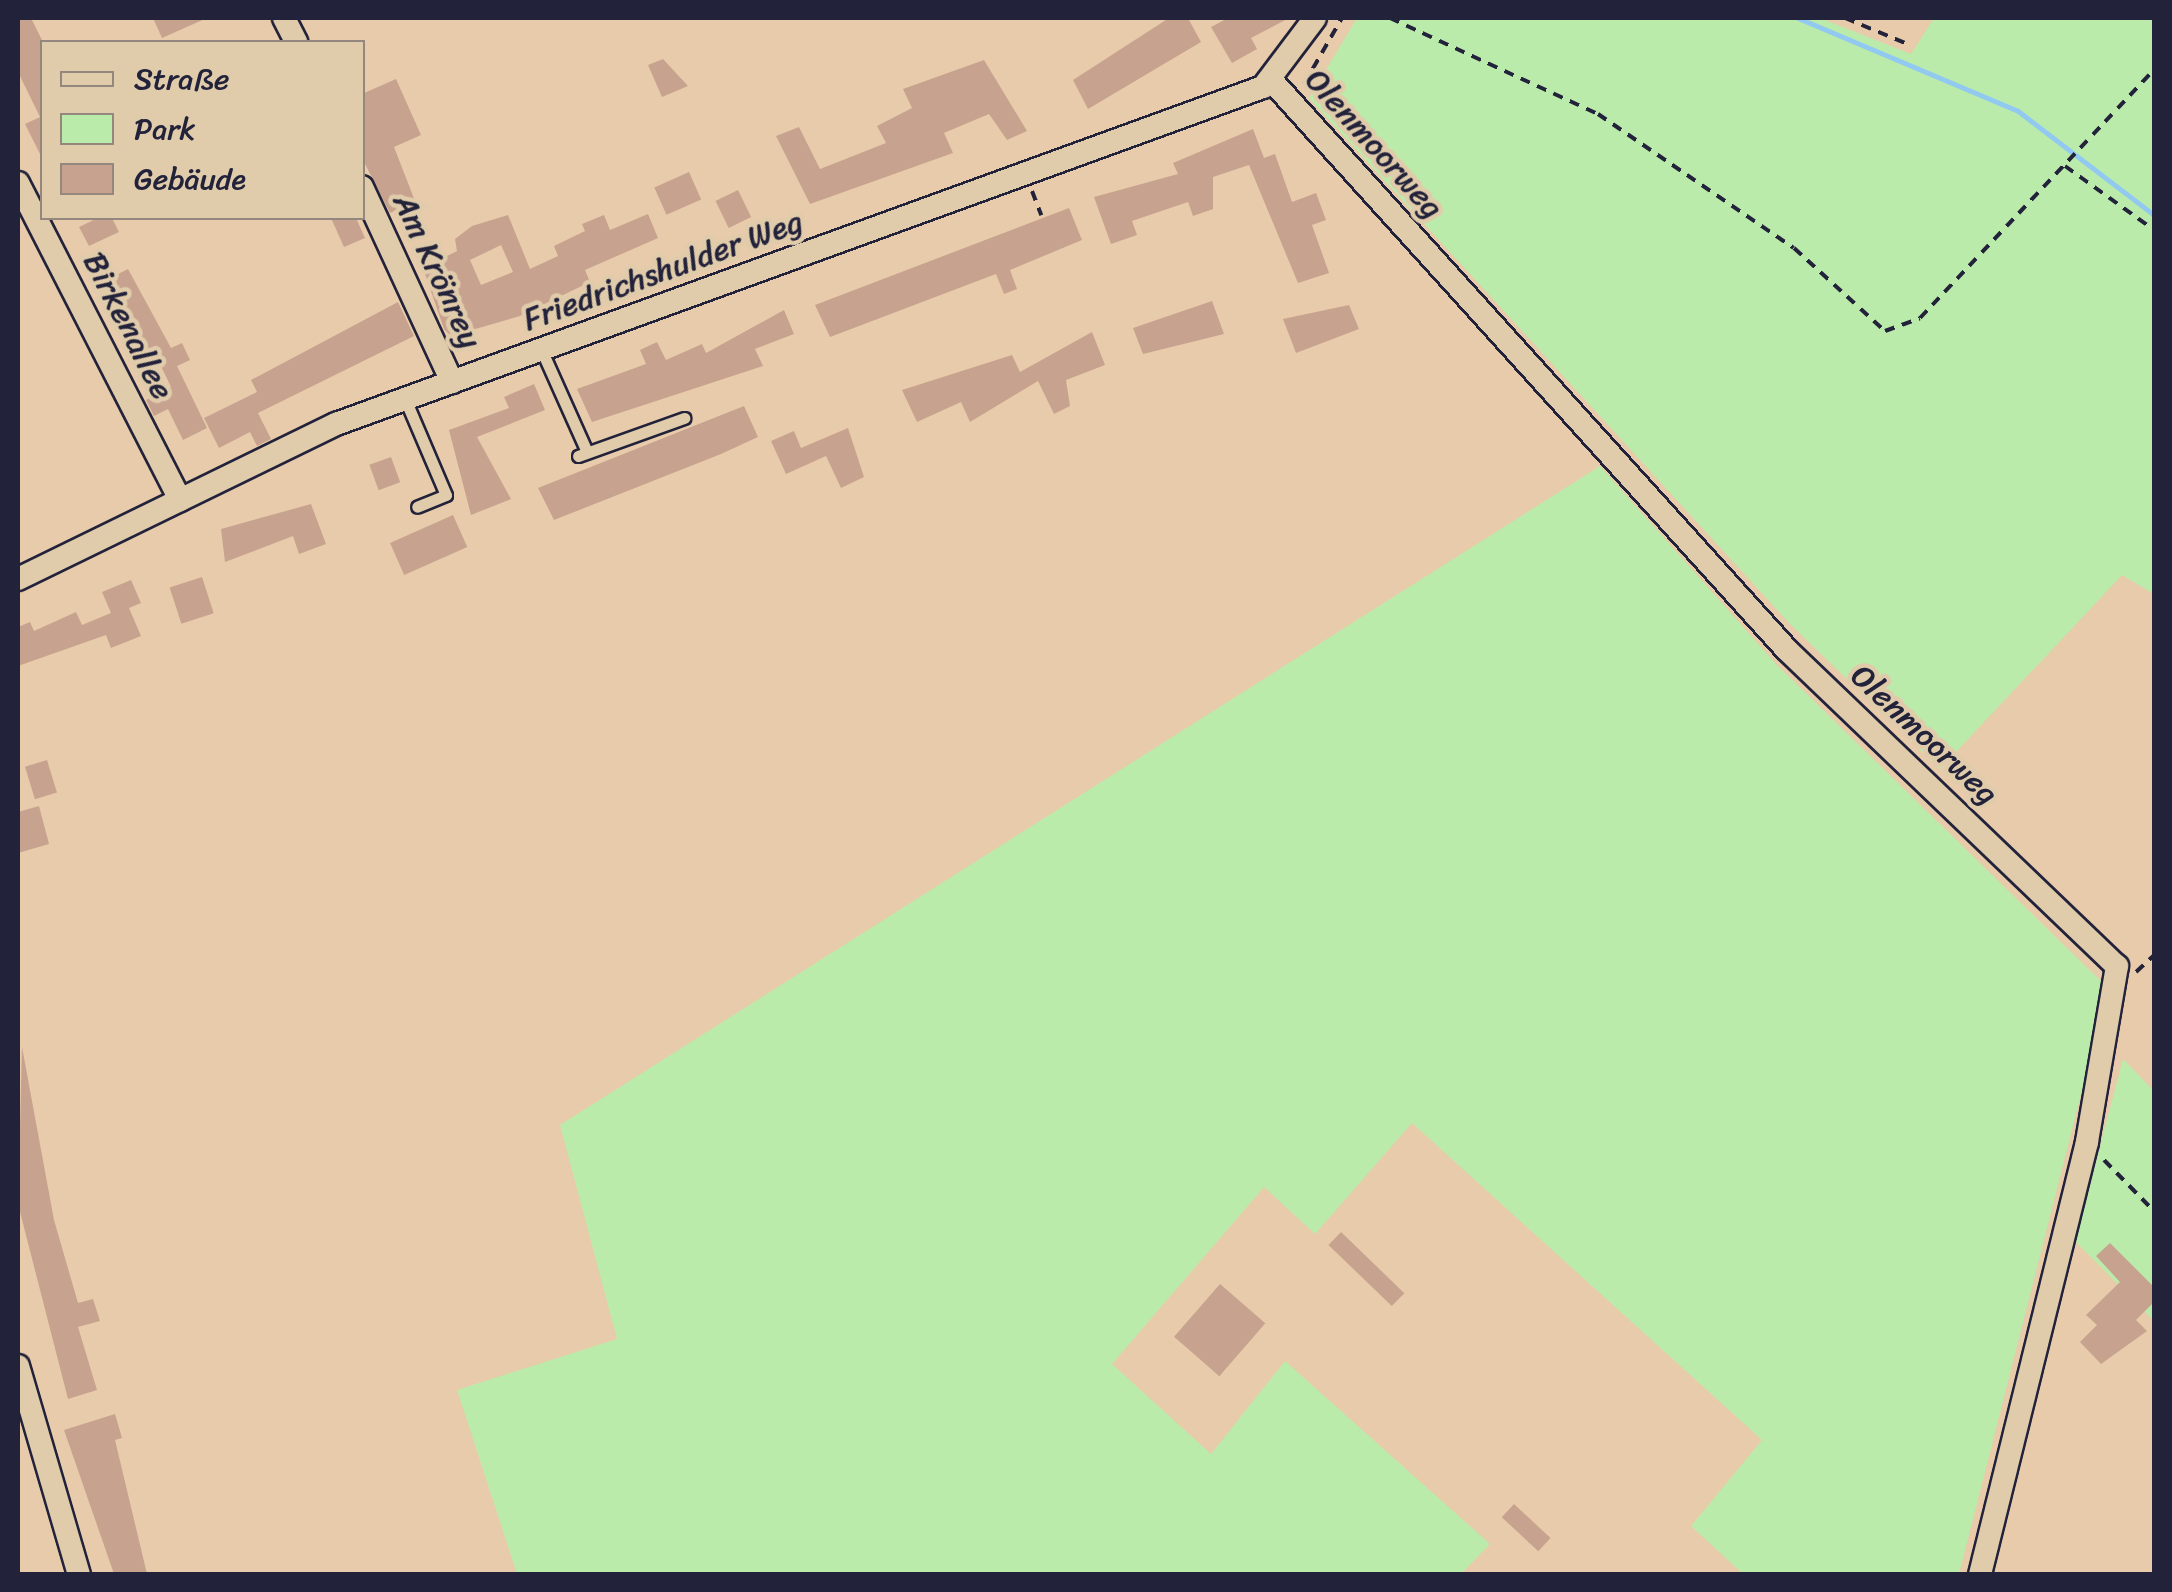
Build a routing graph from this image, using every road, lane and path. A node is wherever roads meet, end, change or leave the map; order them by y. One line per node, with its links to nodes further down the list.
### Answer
1 (1315, 18): 7 (street)
2 (1342, 18): 7 (path)
3 (1390, 18): 8 (path)
4 (1846, 18): 5 (path)
5 (1910, 45)
6 (2154, 70): 8 (path)
7 (1284, 84): 14 (street, Friedrichshulder Weg); 21 (street, Olenmoorweg)
8 (2064, 166): 13 (path)
9 (18, 183): 18 (street, Birkenallee)
10 (1031, 189): 12 (path)
11 (365, 194): 15 (street, Am Krönrey)
12 (1042, 215)
13 (2154, 230)
14 (541, 349): 15 (street, Friedrichshulder Weg); 17 (lane)
15 (452, 382): 16 (street, Friedrichshulder Weg)
16 (405, 399): 18 (street, Friedrichshulder Weg); 19 (lane)
17 (684, 418)
18 (180, 500): 20 (street, Friedrichshulder Weg)
19 (417, 507)
20 (18, 579)
21 (2086, 1142): 22 (path); 25 (street, Olenmoorweg)
22 (2154, 1211)
23 (18, 1366): 24 (street)
24 (79, 1574)
25 (1980, 1574)

